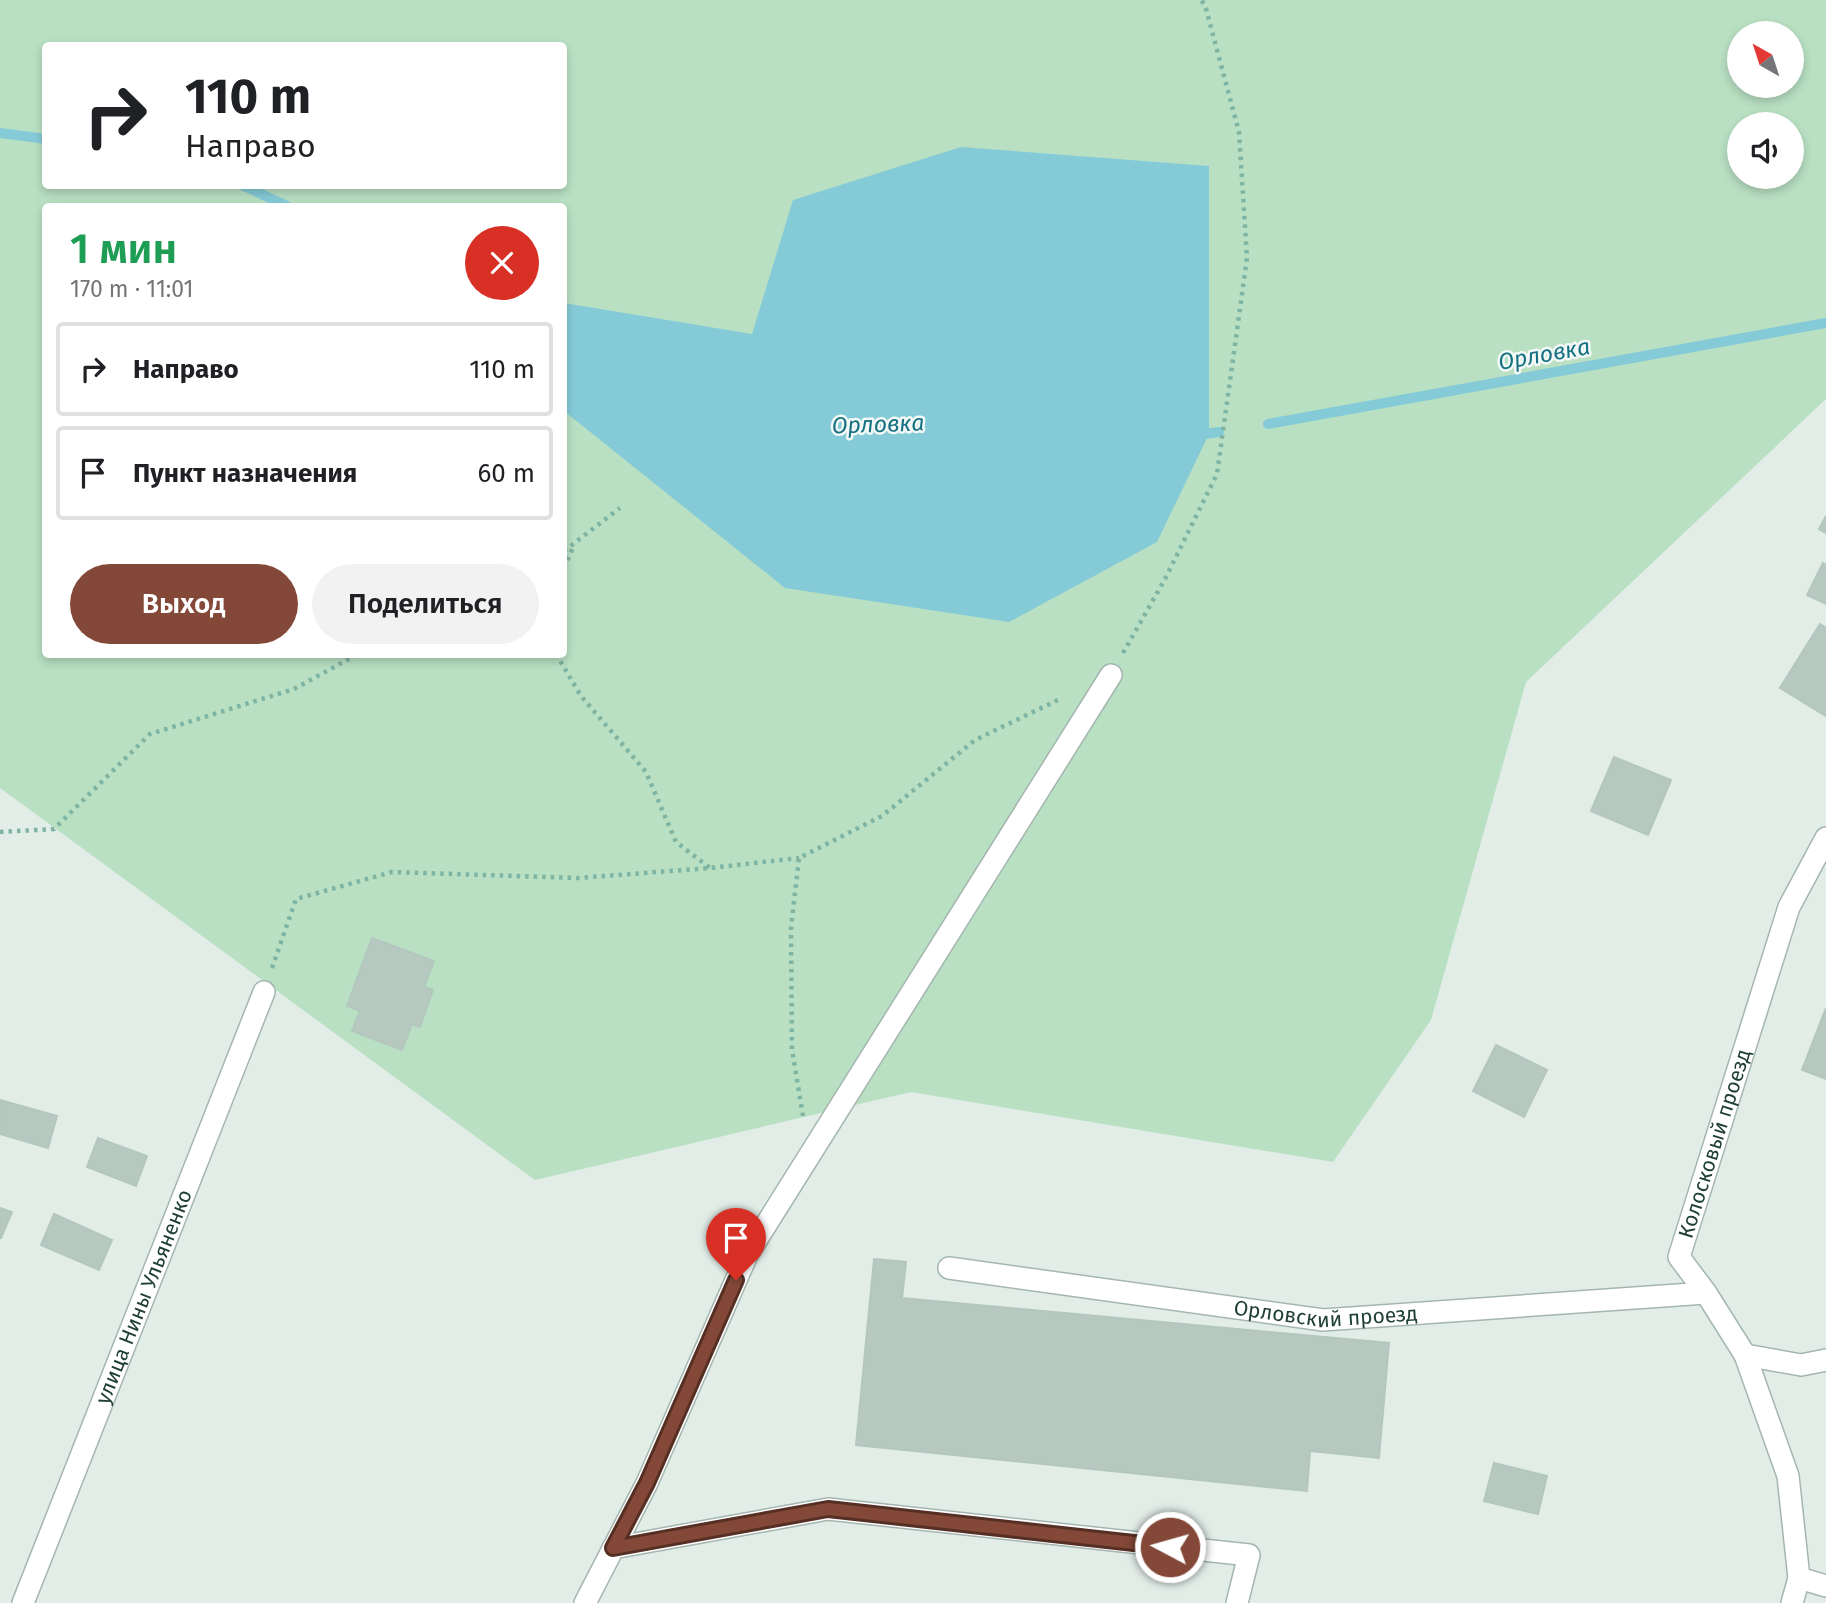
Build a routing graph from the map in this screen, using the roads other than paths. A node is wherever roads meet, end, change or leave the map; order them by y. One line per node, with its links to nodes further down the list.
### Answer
1 (1111, 675): 8 (street)
2 (1826, 838): 5 (street, Колосковый проезд)
3 (264, 992): 11 (street, улица Нины Ульяненко)
4 (949, 1268): 5 (street, Орловский проезд)
5 (1706, 1293): 6 (street, Колосковый проезд)
6 (1745, 1355): 7 (street); 9 (street, Колосковый проезд)
7 (1826, 1360)
8 (613, 1548): 12 (street); 13 (street)
9 (1799, 1578): 10 (street); 14 (street, Колосковый проезд)
10 (1826, 1586)
11 (23, 1603)
12 (585, 1603)
13 (1237, 1603)
14 (1792, 1603)

